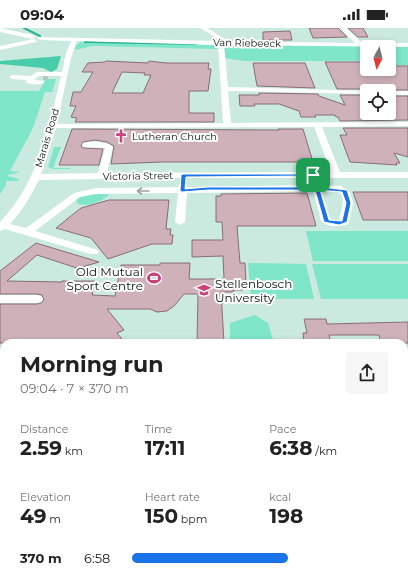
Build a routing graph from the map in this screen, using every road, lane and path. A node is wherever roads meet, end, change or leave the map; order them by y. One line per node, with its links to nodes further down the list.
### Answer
1 (203, 28): 6 (street)
2 (343, 28): 7 (street)
3 (0, 30): 4 (street)
4 (33, 39): 5 (street, Van Riebeeck); 10 (street, Van Riebeeck)
5 (74, 39): 6 (street, Van Riebeeck); 11 (street, Marais Road)
6 (222, 44): 7 (street, Van Riebeeck); 14 (street)
7 (360, 44)
8 (396, 45): 9 (street, Van Riebeeck)
9 (408, 45)
10 (0, 48)
11 (65, 76): 13 (street); 13 (street); 21 (street, Marais Road)
12 (11, 78): 13 (street)
13 (32, 78)
14 (224, 89): 15 (street); 18 (street)
15 (360, 92)
16 (396, 92): 17 (street)
17 (408, 93)
18 (227, 124): 19 (street); 21 (street)
19 (317, 124): 20 (street); 23 (street)
20 (408, 124)
21 (52, 126): 28 (street, Marais Road)
22 (86, 145): 27 (street)
23 (336, 174): 25 (street, Victoria Street); 26 (street, Victoria Street)
24 (183, 175): 25 (street, Victoria Street); 27 (street, Victoria Street); 29 (street)
25 (313, 175): 29 (street)
26 (408, 175)
27 (102, 176): 28 (street, Victoria Street)
28 (35, 177): 31 (street, Marais Road)
29 (182, 191): 30 (street); 32 (street, one-way to 32)
30 (180, 222)
31 (2, 226): 32 (street)
32 (29, 231): 33 (street)
33 (94, 252)
34 (0, 299): 35 (street)
35 (37, 299)

